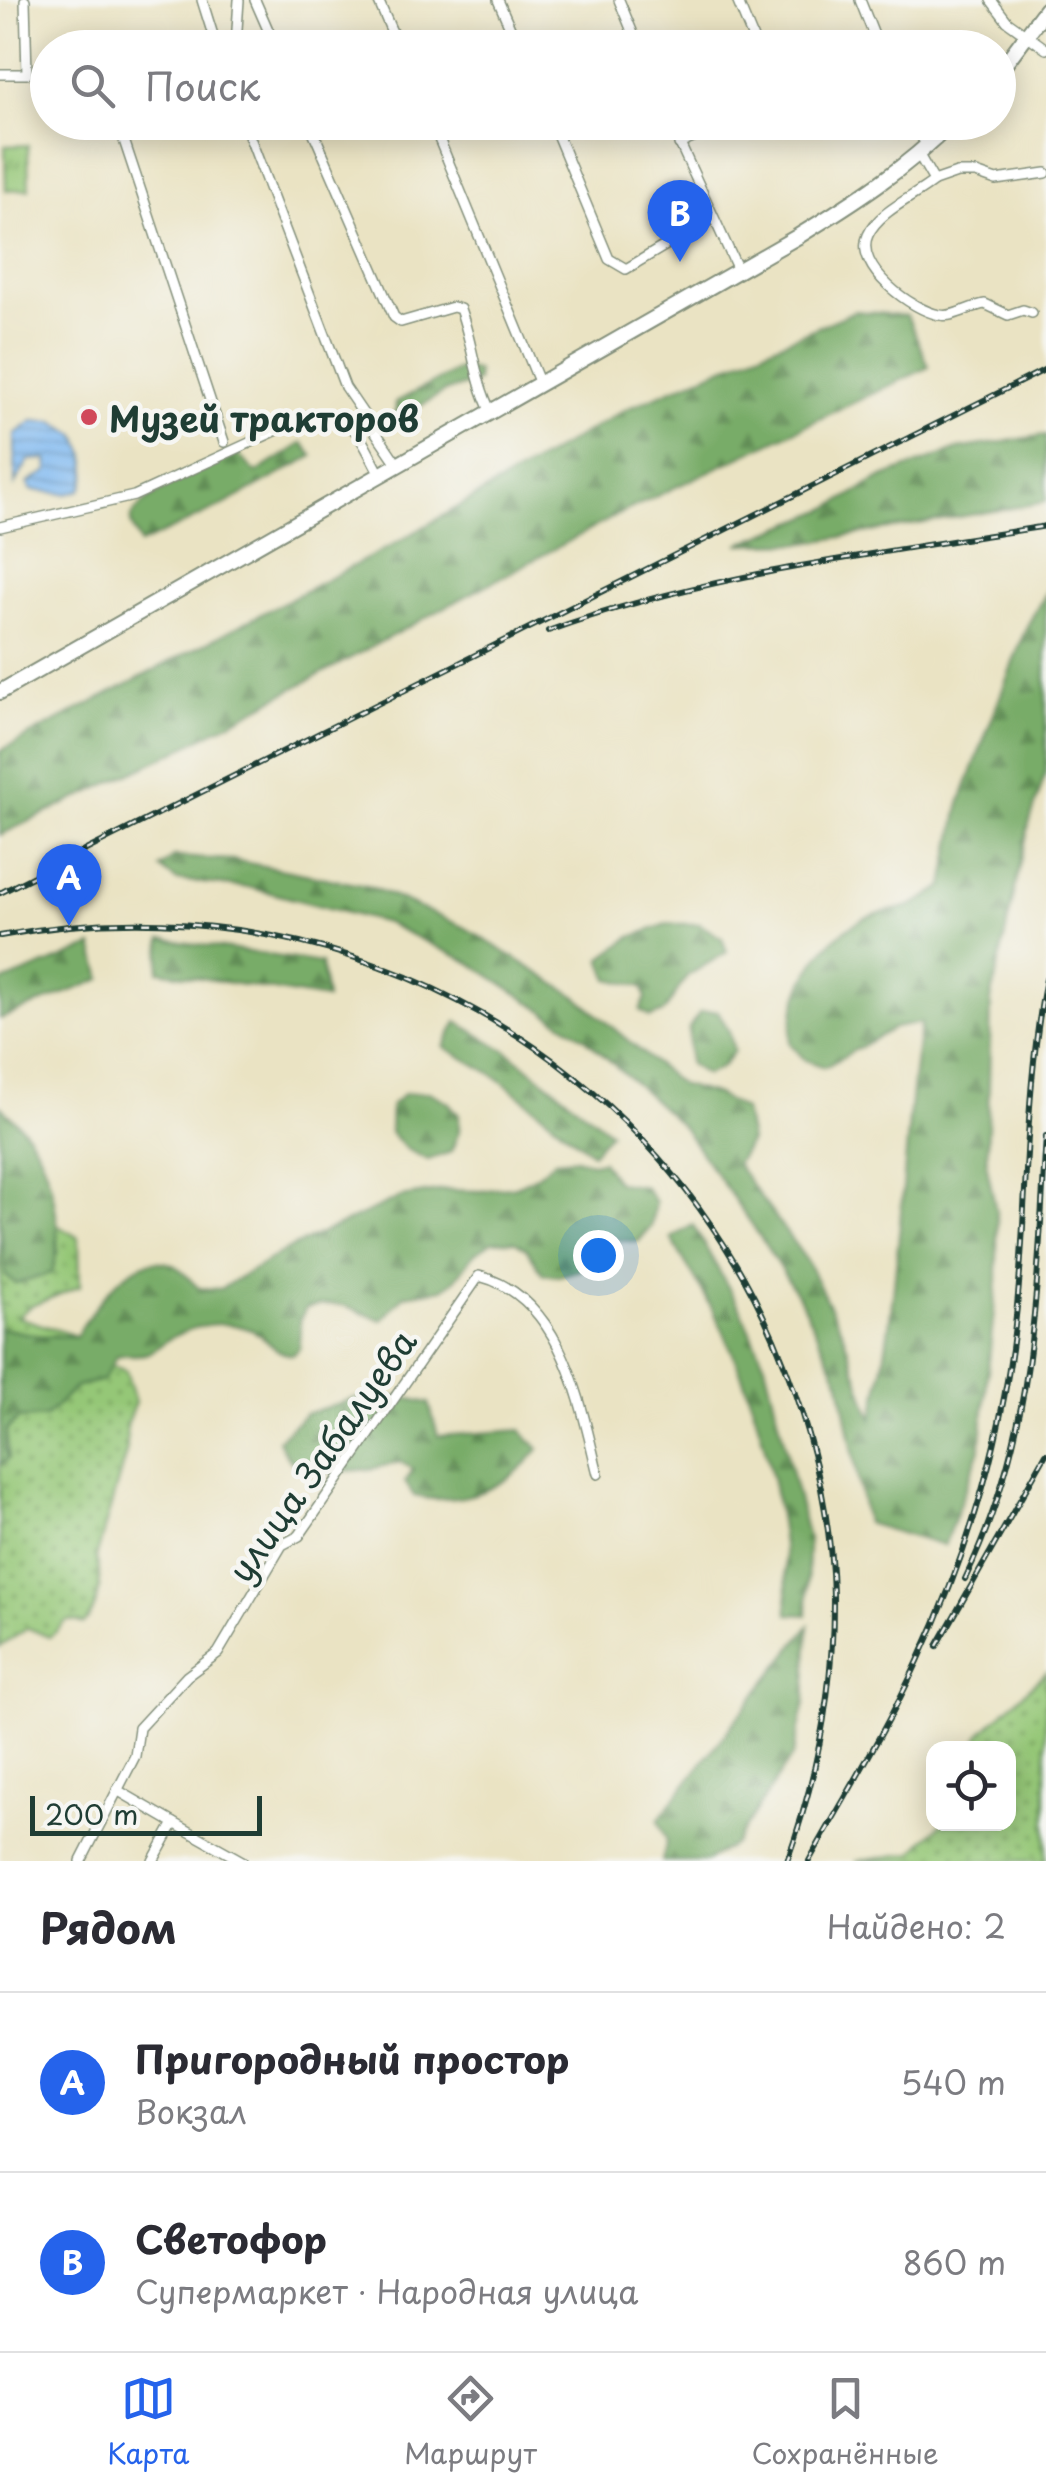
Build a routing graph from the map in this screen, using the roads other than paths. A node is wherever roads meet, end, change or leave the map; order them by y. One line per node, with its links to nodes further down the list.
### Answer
1 (25, 0): 23 (street)
2 (202, 0): 12 (street)
3 (240, 0): 13 (street)
4 (255, 0): 14 (street)
5 (378, 0): 15 (street)
6 (498, 0): 16 (street)
7 (619, 0): 17 (street)
8 (738, 0): 18 (street)
9 (860, 0): 19 (street)
10 (992, 0): 20 (street)
11 (1046, 10): 20 (main road)
12 (212, 30)
13 (237, 30)
14 (268, 30)
15 (391, 30)
16 (511, 30)
17 (632, 30)
18 (750, 30)
19 (872, 30)
20 (1028, 36): 21 (street); 22 (main road)
21 (1046, 49)
22 (1016, 51)
23 (0, 74)
24 (124, 140): 42 (street)
25 (251, 140): 43 (street)
26 (317, 140): 41 (street)
27 (439, 140): 40 (street)
28 (559, 140): 37 (street)
29 (678, 140): 33 (street)
30 (689, 140): 33 (street)
31 (919, 140): 34 (street)
32 (934, 140): 34 (main road)
33 (680, 144): 37 (street)
34 (923, 151): 36 (street); 38 (main road)
35 (1046, 173): 36 (street)
36 (934, 181): 39 (street)
37 (713, 217): 38 (street)
38 (738, 270): 40 (main road)
39 (1032, 313)
40 (540, 384): 41 (main road)
41 (491, 412): 43 (main road)
42 (224, 442)
43 (398, 465): 44 (main road)
44 (380, 474): 45 (street); 46 (main road)
45 (5, 527)
46 (0, 692)
47 (598, 1474): 48 (street, улица Забалуева)
48 (117, 1790): 49 (street); 50 (street, улица Забалуева)
49 (174, 1823): 51 (street); 52 (street)
50 (81, 1861)
51 (153, 1861)
52 (242, 1861)

